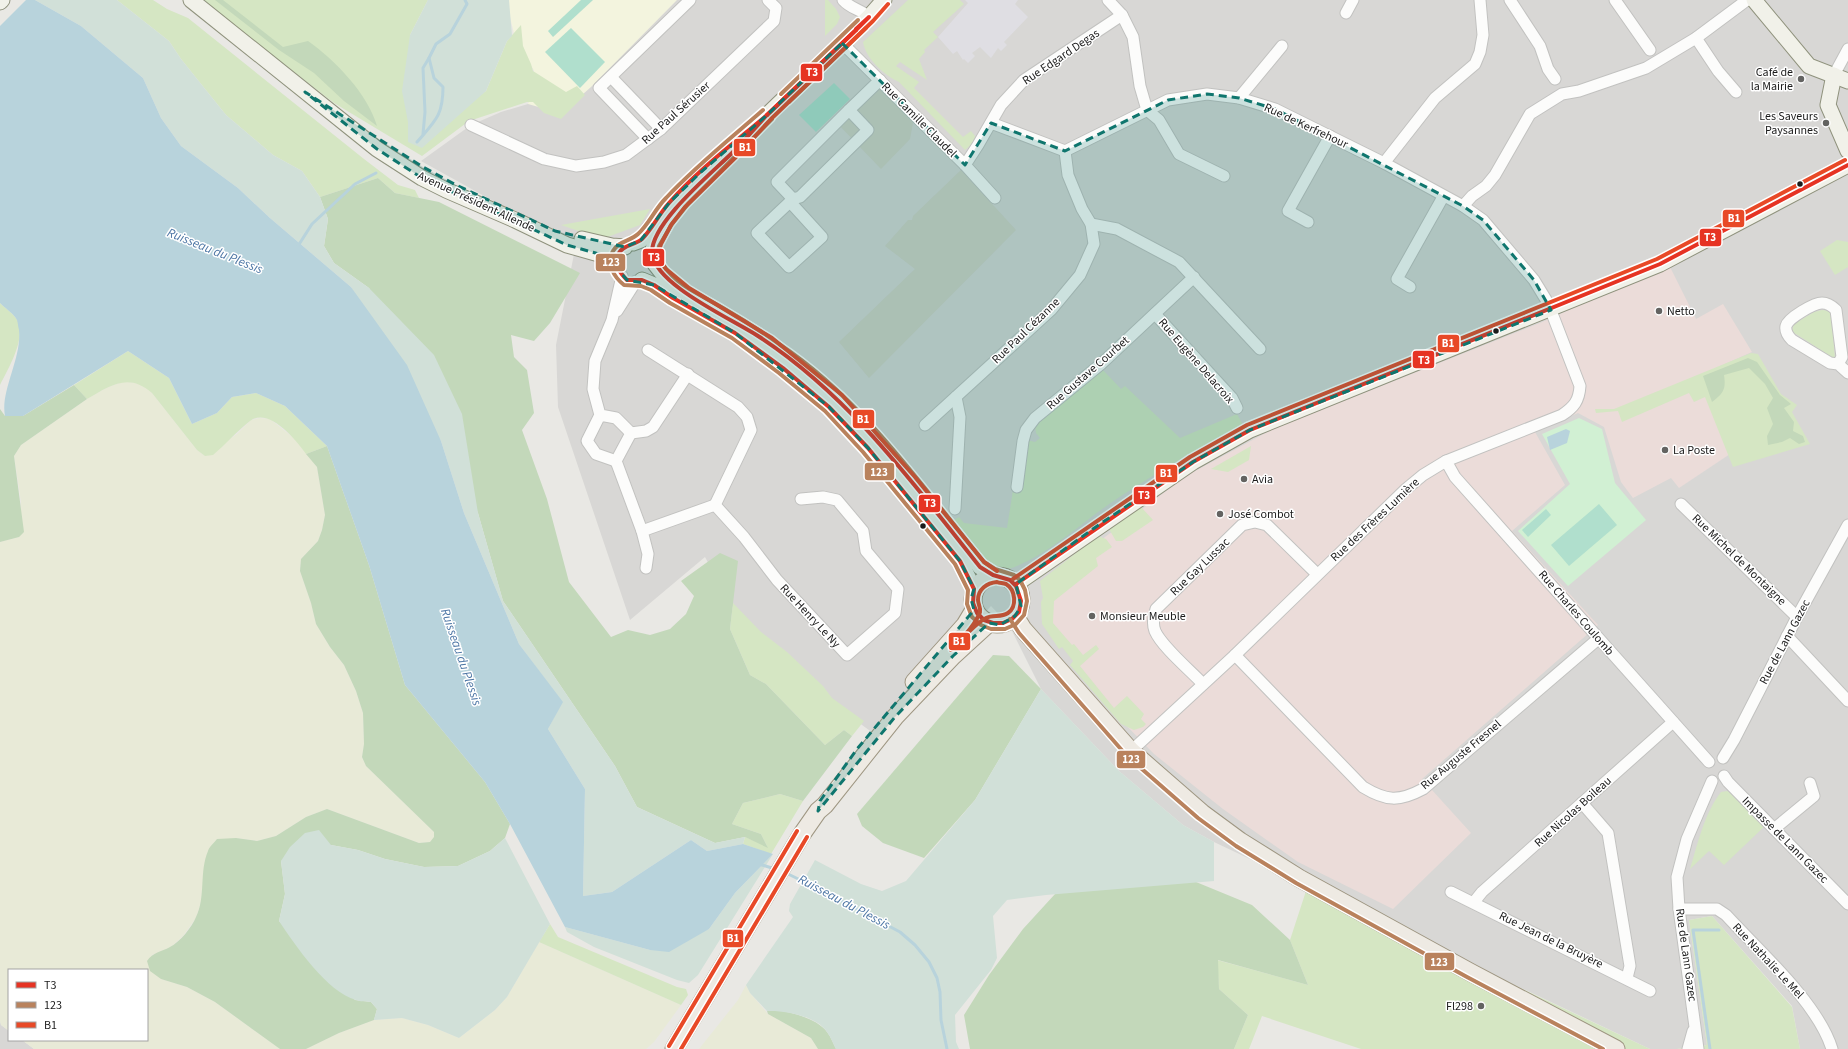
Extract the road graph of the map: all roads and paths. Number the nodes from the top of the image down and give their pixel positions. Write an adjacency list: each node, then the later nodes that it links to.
1 (191, 0): 25 (main road, Avenue Président Allende)
2 (690, 0): 21 (street)
3 (768, 0): 33 (street, Rue Paul Sérusier)
4 (843, 0): 13 (street)
5 (884, 0): 13 (main road)
6 (1108, 0): 15 (street)
7 (1352, 0): 14 (street)
8 (1480, 0): 38 (street)
9 (1510, 0): 23 (street)
10 (1615, 0): 20 (street)
11 (1747, 0): 16 (street)
12 (1754, 0): 22 (main road)
13 (863, 9): 17 (main road)
14 (1346, 13)
15 (1122, 15): 29 (street); 31 (street, Rue Edgard Degas)
16 (1696, 38): 26 (street); 45 (street)
17 (842, 43): 24 (street, Rue Camille Claudel); 30 (main road)
18 (1282, 46): 27 (street)
19 (1848, 49): 22 (street)
20 (1650, 50)
21 (611, 77): 33 (street); 35 (street)
22 (1841, 78): 37 (main road)
23 (1555, 79)
24 (880, 80): 28 (street); 40 (street, Rue Camille Claudel)
25 (305, 92): 48 (main road, Avenue Président Allende); 50 (main road, Avenue Président Allende)
26 (1736, 92)
27 (1239, 98): 29 (street, Rue de Kerfrehour); 34 (street, Rue de Kerfrehour)
28 (849, 110): 44 (street); 44 (street)
29 (1147, 110): 36 (street, Rue de Kerfrehour); 41 (street)
30 (767, 115): 48 (main road); 49 (main road)
31 (991, 122): 36 (street); 40 (street, Rue Edgard Degas)
32 (471, 124): 35 (street, Rue Paul Sérusier)
33 (661, 129): 35 (street, Rue Paul Sérusier)
34 (1330, 136): 38 (street, Rue de Kerfrehour); 46 (street)
35 (648, 139)
36 (1065, 151): 47 (street, Rue Paul Cézanne)
37 (1848, 151)
38 (1384, 163): 42 (street, Rue de Kerfrehour)
39 (1848, 164): 53 (main road)
40 (965, 165): 43 (street, Rue Camille Claudel)
41 (1224, 176)
42 (1443, 197): 45 (street, Rue de Kerfrehour); 52 (street)
43 (995, 198)
44 (792, 201): 44 (street)
45 (1463, 206): 53 (street, Rue de Kerfrehour)
46 (1308, 222)
47 (1091, 224): 51 (street); 60 (street, Rue Paul Cézanne)
48 (629, 245): 49 (main road); 50 (main road)
49 (653, 258): 50 (main road); 76 (main road)
50 (629, 276): 62 (street); 78 (main road, Avenue Président Allende)
51 (1194, 277): 54 (street, Rue Gustave Courbet); 55 (street)
52 (1410, 287)
53 (1551, 310): 66 (street, Rue des Frères Lumière); 77 (main road)
54 (1155, 314): 61 (street, Rue Eugène Delacroix); 67 (street, Rue Gustave Courbet)
55 (1260, 349)
56 (648, 350): 59 (street)
57 (1838, 364): 57 (street); 58 (street)
58 (1848, 373)
59 (688, 374): 64 (street); 70 (street)
60 (956, 397): 63 (street, Rue Paul Cézanne); 71 (street)
61 (1237, 408)
62 (600, 414): 64 (street); 65 (street)
63 (925, 425)
64 (631, 433): 65 (street)
65 (616, 461): 73 (street)
66 (1446, 461): 75 (street, Rue des Frères Lumière); 84 (street, Rue Charles Coulomb)
67 (1017, 487)
68 (801, 499): 70 (street, Rue Henry Le Ny)
69 (1681, 504): 81 (street, Rue Michel de Montaigne)
70 (715, 505): 73 (street)
71 (955, 509)
72 (1847, 528): 81 (street, Rue de Lann Gazec)
73 (642, 531): 74 (street)
74 (646, 568)
75 (1317, 574): 85 (street, Rue des Frères Lumière); 86 (street, Rue Gay Lussac)
76 (994, 576): 77 (main road); 78 (main road)
77 (1016, 584): 80 (main road)
78 (974, 589): 79 (main road)
79 (974, 610): 82 (main road); 96 (main road)
80 (1016, 616): 82 (main road); 89 (main road)
81 (1797, 617): 83 (street, Rue de Lann Gazec)
82 (989, 623): 96 (main road)
83 (1787, 636): 87 (street); 90 (street, Rue de Lann Gazec)
84 (1598, 639): 85 (street, Rue Auguste Fresnel); 88 (street, Rue Charles Coulomb)
85 (1235, 655): 86 (street, Rue des Frères Lumière)
86 (1203, 684): 89 (street, Rue des Frères Lumière)
87 (1848, 701)
88 (1673, 722): 91 (street, Rue Charles Coulomb); 95 (street, Rue Nicolas Boileau)
89 (1131, 751): 106 (main road)
90 (1723, 758): 91 (street); 92 (street)
91 (1709, 762): 93 (street)
92 (1724, 776): 93 (street); 97 (street, Impasse de Lann Gazec)
93 (1712, 781): 101 (street, Rue de Lann Gazec)
94 (1810, 783): 97 (street)
95 (1582, 804): 99 (street, Rue Nicolas Boileau); 102 (street)
96 (818, 811): 105 (main road)
97 (1774, 829): 100 (street, Impasse de Lann Gazec)
98 (1451, 892): 99 (street, Rue Jean de la Bruyère)
99 (1474, 902): 102 (street, Rue Jean de la Bruyère)
100 (1848, 904)
101 (1679, 909): 104 (street, Rue de Lann Gazec); 109 (street, Rue Nathalie Le Mel)
102 (1626, 978): 103 (street, Rue Jean de la Bruyère)
103 (1650, 991)
104 (1694, 1016): 107 (street); 108 (street)
105 (673, 1047)
106 (1616, 1049)
107 (1688, 1049)
108 (1698, 1049)
109 (1832, 1049)

